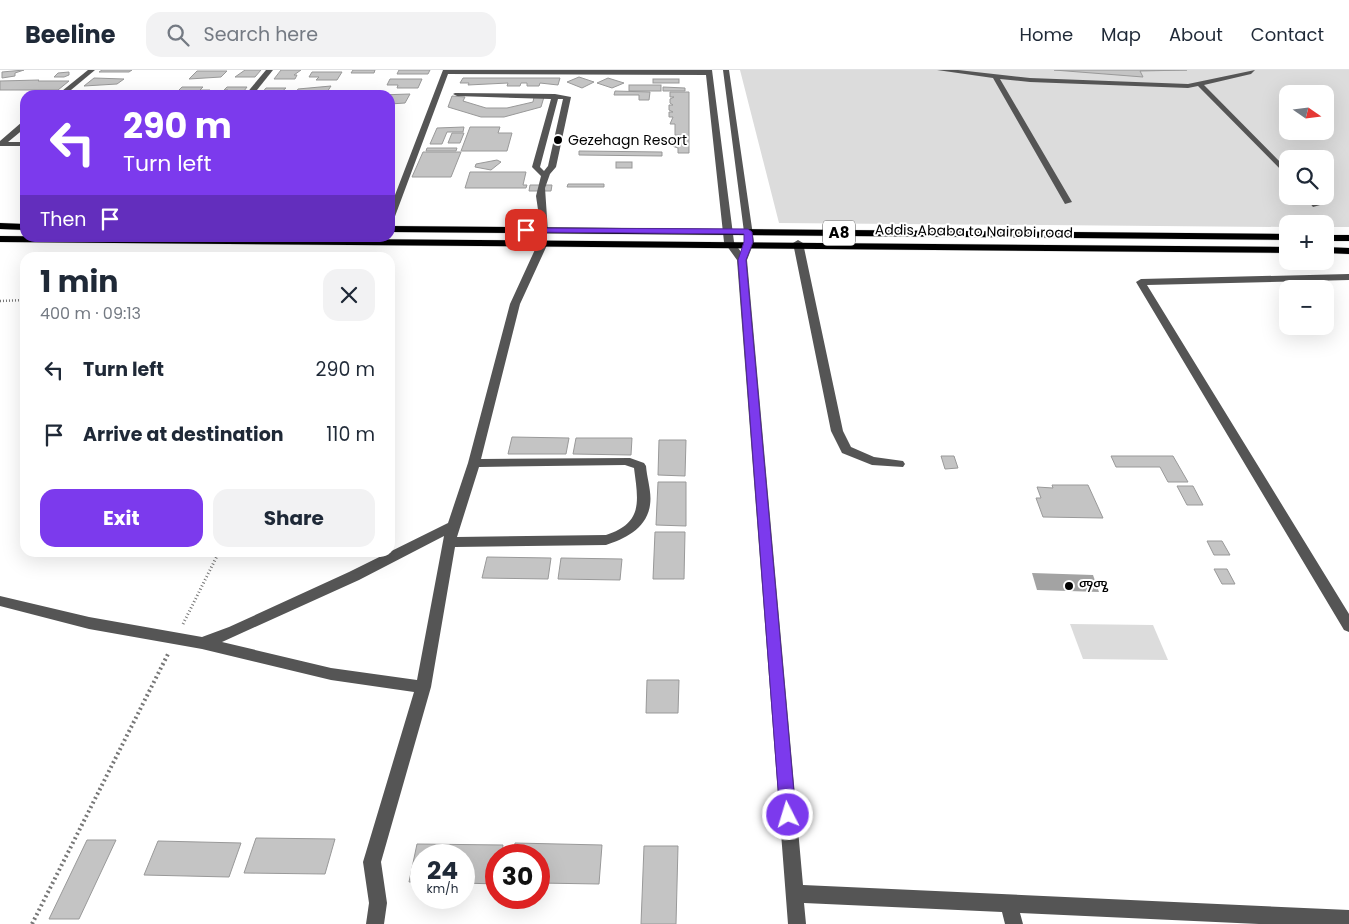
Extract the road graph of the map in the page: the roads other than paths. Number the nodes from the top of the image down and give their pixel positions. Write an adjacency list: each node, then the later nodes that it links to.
1 (92, 70): 10 (street)
2 (270, 70): 11 (street)
3 (726, 70): 26 (street)
4 (940, 70): 8 (street)
5 (1252, 70): 9 (street)
6 (445, 71): 7 (street); 20 (street)
7 (709, 72): 25 (street)
8 (996, 77): 9 (street); 19 (street)
9 (1200, 84): 17 (street)
10 (67, 90)
11 (253, 90)
12 (457, 94): 13 (street)
13 (554, 96): 18 (street); 18 (street)
14 (20, 128): 15 (street)
15 (0, 144): 16 (street)
16 (20, 144)
17 (1279, 166)
18 (543, 174): 24 (street)
19 (1068, 202)
20 (395, 206)
21 (0, 226): 22 (highway)
22 (20, 226)
23 (395, 229): 24 (highway, Addis Ababa to Nairobi road / A8)
24 (545, 230): 25 (highway, Addis Ababa to Nairobi road / A8)
25 (728, 237): 26 (highway, Addis Ababa to Nairobi road / A8); 33 (highway, Addis Ababa to Nairobi road / A8); 38 (street)
26 (748, 237): 27 (highway, Addis Ababa to Nairobi road / A8); 34 (highway, Addis Ababa to Nairobi road / A8); 38 (street)
27 (1279, 237)
28 (1334, 238): 29 (highway)
29 (1349, 238)
30 (0, 239): 31 (highway, Addis Ababa to Nairobi road / A8)
31 (20, 239)
32 (395, 240): 33 (highway, Addis Ababa to Nairobi road / A8)
33 (543, 243): 40 (street)
34 (798, 243): 35 (highway, Addis Ababa to Nairobi road / A8); 41 (street)
35 (1279, 250)
36 (1334, 250): 37 (highway)
37 (1349, 250)
38 (742, 260): 50 (street)
39 (1349, 277): 47 (street)
40 (474, 463): 42 (street); 43 (street)
41 (899, 464)
42 (453, 526): 43 (street); 44 (street)
43 (449, 542): 49 (street)
44 (395, 555)
45 (391, 557): 48 (street)
46 (0, 601): 48 (street)
47 (1349, 626)
48 (202, 643): 49 (street)
49 (423, 687): 53 (street)
50 (795, 894): 51 (street); 54 (street)
51 (1009, 905): 52 (street); 55 (street)
52 (1349, 919)
53 (375, 924)
54 (797, 924)
55 (1014, 924)

